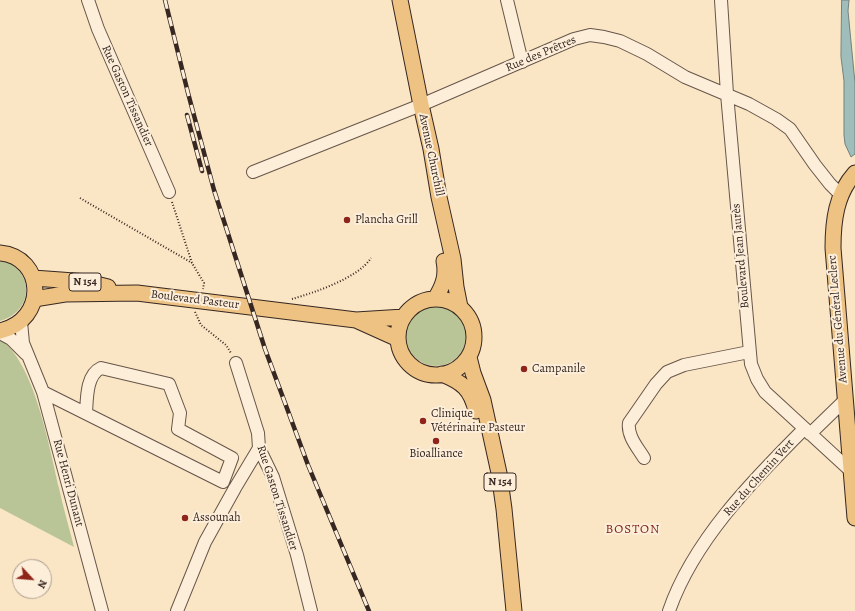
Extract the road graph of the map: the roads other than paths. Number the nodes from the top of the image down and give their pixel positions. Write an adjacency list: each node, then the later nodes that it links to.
1 (88, 0): 10 (street, Rue Gaston Tissandier)
2 (400, 0): 7 (main road)
3 (507, 0): 5 (street)
4 (721, 0): 6 (street, Boulevard Jean Jaurès)
5 (522, 62): 6 (street, Rue des Prêtres); 7 (street, Rue des Prêtres)
6 (727, 94): 11 (street, Rue des Prêtres); 23 (street, Boulevard Jean Jaurès)
7 (420, 104): 8 (street, Rue des Prêtres); 15 (main road, Avenue Churchill); 17 (main road, Avenue Churchill)
8 (253, 172)
9 (855, 173): 11 (main road, Avenue du Général Leclerc)
10 (168, 192)
11 (841, 195): 29 (main road, Avenue du Général Leclerc)
12 (0, 253): 13 (main road)
13 (33, 278): 14 (main road, N 154); 16 (main road)
14 (137, 293): 16 (main road, Boulevard Pasteur / N 154); 19 (main road, Boulevard Pasteur / N 154)
15 (435, 298): 17 (main road); 18 (main road)
16 (34, 299): 20 (main road)
17 (460, 307): 25 (main road)
18 (404, 317): 19 (main road, N 154); 22 (main road)
19 (356, 320): 22 (main road, N 154)
20 (21, 322): 21 (main road); 24 (street, Rue Henri Dunant)
21 (0, 332): 24 (street)
22 (398, 340): 27 (main road)
23 (749, 352): 31 (street, Boulevard Jean Jaurès); 33 (street)
24 (28, 356): 28 (street, Rue Henri Dunant)
25 (468, 357): 27 (main road); 40 (main road, N 154)
26 (236, 363): 32 (street, Rue Gaston Tissandier)
27 (442, 374): 39 (main road, N 154)
28 (43, 392): 30 (street); 36 (street, Rue Henri Dunant)
29 (845, 400): 31 (street, Rue du Chemin Vert); 34 (main road, Avenue du Général Leclerc)
30 (86, 413): 30 (street)
31 (807, 431): 34 (street, Boulevard Jean Jaurès); 41 (street, Rue du Chemin Vert)
32 (259, 448): 37 (street); 38 (street, Rue Gaston Tissandier)
33 (644, 458)
34 (851, 471): 35 (main road, Avenue du Général Leclerc)
35 (855, 518)
36 (102, 611)
37 (177, 611)
38 (311, 611)
39 (506, 611)
40 (514, 611)
41 (669, 611)

